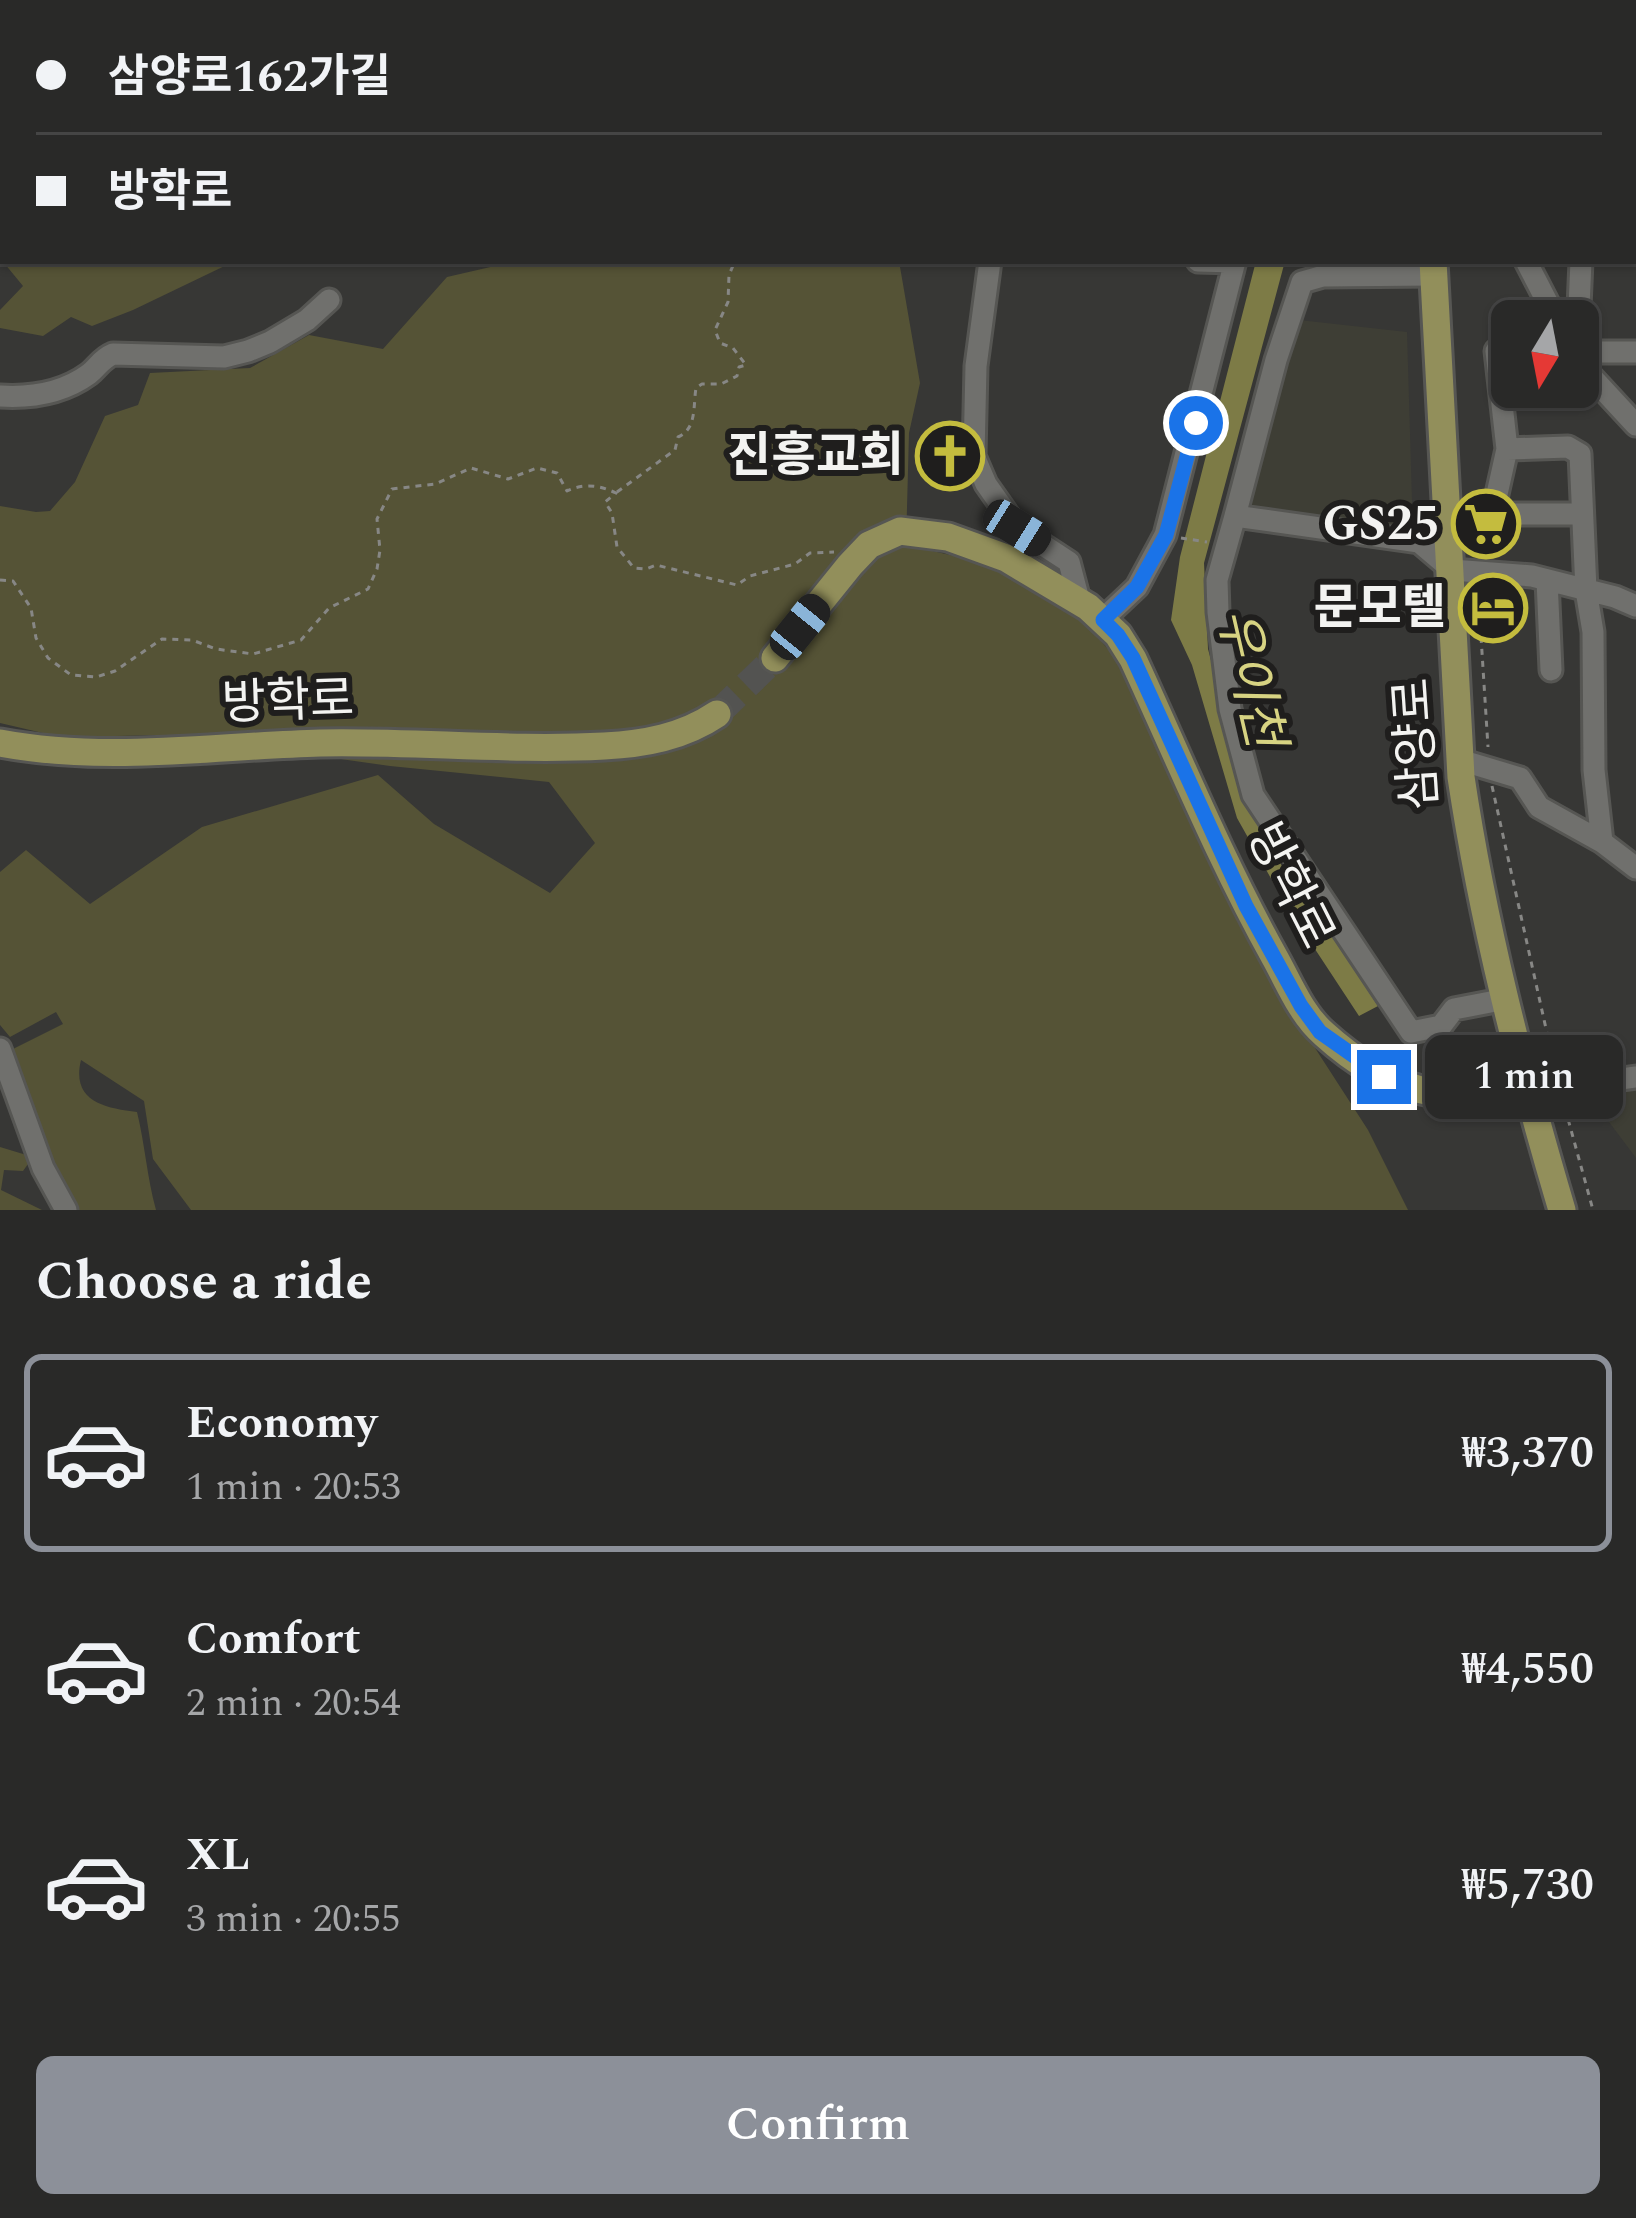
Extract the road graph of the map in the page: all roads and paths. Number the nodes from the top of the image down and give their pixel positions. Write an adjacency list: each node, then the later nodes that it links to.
1 (734, 264): 18 (path)
2 (990, 264): 30 (street)
3 (1234, 264): 23 (street)
4 (1528, 264): 9 (street)
5 (1581, 264): 10 (street)
6 (1433, 268): 7 (street); 20 (main road, 삼양로)
7 (1305, 272): 22 (street)
8 (329, 300): 14 (street)
9 (1546, 300)
10 (1579, 300)
11 (1636, 352): 12 (street)
12 (1599, 353)
13 (1599, 385): 16 (street)
14 (0, 395)
15 (1502, 408): 17 (street)
16 (1636, 425)
17 (1507, 449): 19 (street); 21 (street)
18 (616, 493): 25 (path); 27 (path)
19 (1493, 512): 20 (street); 21 (street)
20 (1449, 514): 26 (main road, 삼양로)
21 (1581, 514): 29 (street)
22 (1235, 516): 24 (street); 26 (street)
23 (1166, 535): 24 (path); 32 (street)
24 (1227, 545): 41 (street)
25 (842, 551)
26 (1464, 571): 28 (street); 37 (main road, 삼양로); 38 (path)
27 (0, 580)
28 (1547, 580): 29 (street); 34 (street)
29 (1586, 590): 31 (street); 39 (street)
30 (1079, 600): 32 (main road, 방학로); 33 (main road, 방학로)
31 (1636, 606)
32 (1103, 620): 45 (main road, 방학로)
33 (775, 658)
34 (1551, 670)
35 (717, 714): 36 (main road, 방학로)
36 (0, 743)
37 (1460, 760): 38 (street); 41 (main road, 삼양로)
38 (1490, 769): 39 (street); 44 (path)
39 (1602, 842): 40 (street)
40 (1636, 868)
41 (1506, 999): 45 (main road, 삼양로)
42 (0, 1048): 47 (street)
43 (1636, 1077): 44 (street)
44 (1561, 1087): 45 (street)
45 (1527, 1092): 48 (main road, 삼양로)
46 (1568, 1120): 49 (path)
47 (66, 1210)
48 (1562, 1210)
49 (1593, 1210)

